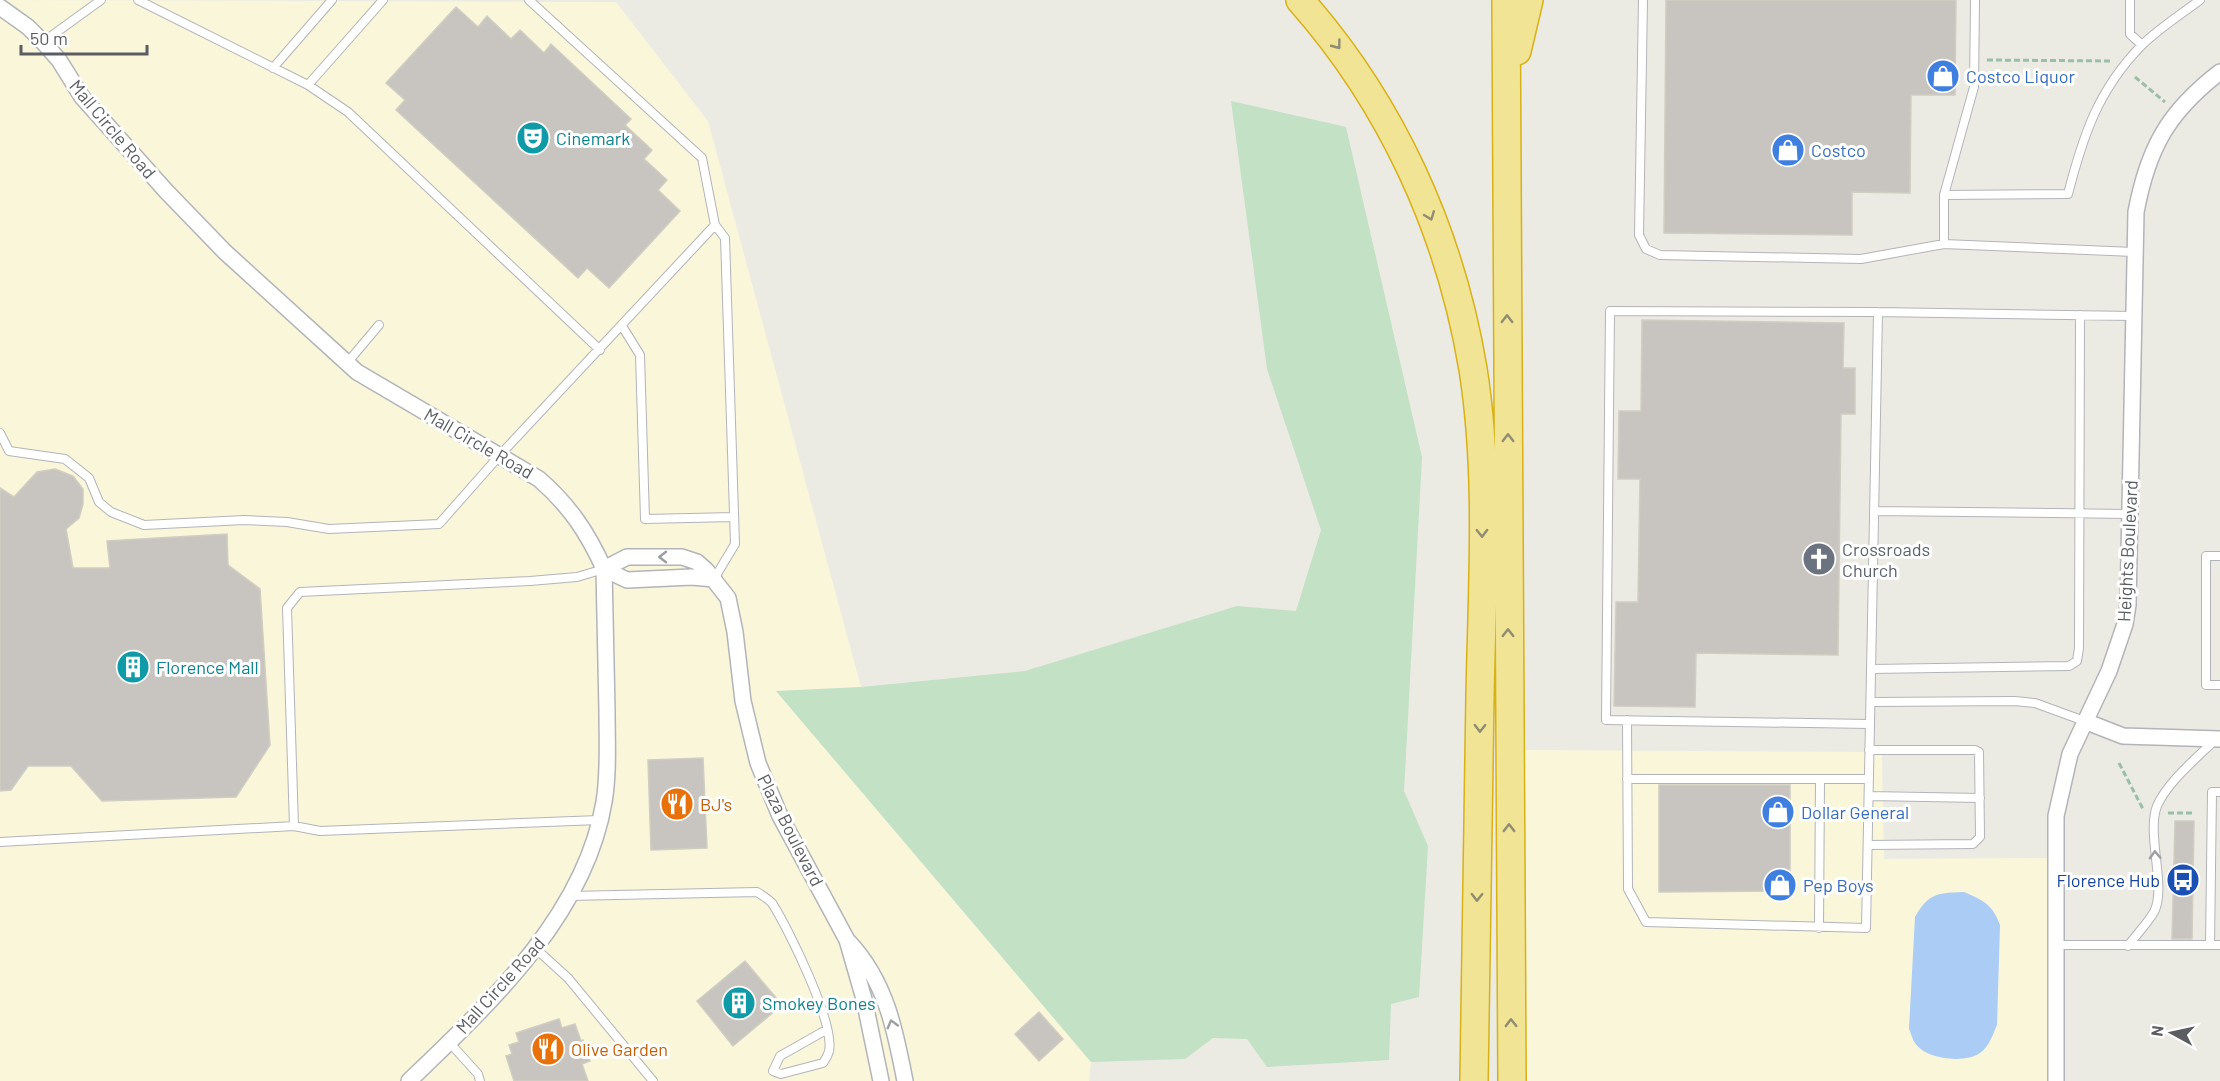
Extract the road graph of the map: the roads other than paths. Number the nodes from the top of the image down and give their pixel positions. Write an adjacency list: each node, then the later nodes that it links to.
1 (101, 0): 14 (lane)
2 (138, 0): 16 (lane)
3 (332, 0): 16 (lane)
4 (383, 0): 18 (lane)
5 (529, 0): 21 (lane)
6 (1300, 0): 73 (highway, one-way to 73)
7 (1506, 0): 19 (highway)
8 (1529, 0): 19 (highway)
9 (1643, 0): 22 (lane)
10 (1975, 0): 20 (lane)
11 (2130, 0): 15 (lane)
12 (2199, 0): 15 (lane)
13 (0, 7): 14 (street, Mall Circle Road)
14 (43, 42): 30 (street, Mall Circle Road)
15 (2142, 45): 20 (lane)
16 (273, 68): 18 (lane)
17 (2220, 72): 23 (street, Heights Boulevard)
18 (308, 85): 29 (lane)
19 (1506, 99): 74 (highway, one-way to 19)
20 (1944, 195): 22 (lane)
21 (715, 225): 28 (lane); 36 (lane)
22 (1944, 244): 23 (lane)
23 (2134, 252): 26 (street, Heights Boulevard)
24 (1878, 312): 25 (lane); 33 (lane); 43 (lane)
25 (2080, 315): 26 (lane); 34 (lane)
26 (2134, 316): 35 (street, Heights Boulevard)
27 (379, 325): 30 (lane)
28 (622, 326): 29 (lane); 36 (lane)
29 (600, 350): 32 (lane)
30 (347, 363): 32 (street, Mall Circle Road)
31 (0, 433): 32 (lane)
32 (500, 455): 38 (street, Mall Circle Road)
33 (1875, 511): 34 (lane); 40 (lane)
34 (2078, 514): 35 (lane); 40 (lane)
35 (2130, 514): 44 (street, Heights Boulevard)
36 (734, 517): 39 (lane)
37 (2220, 556): 41 (lane)
38 (604, 569): 39 (street); 39 (street, Plaza Boulevard, one-way to 38); 54 (street, Mall Circle Road); 55 (lane)
39 (714, 579): 60 (street, Plaza Boulevard)
40 (1872, 669): 42 (lane)
41 (2220, 685)
42 (1872, 702): 44 (lane); 45 (lane)
43 (1627, 720): 45 (lane); 48 (lane)
44 (2086, 722): 46 (street); 61 (street, Heights Boulevard)
45 (1870, 724): 47 (lane)
46 (2218, 739): 64 (lane, one-way to 46)
47 (1869, 750): 50 (lane); 53 (lane)
48 (1627, 778): 49 (lane); 59 (lane)
49 (1820, 778): 50 (lane); 59 (lane)
50 (1869, 779): 52 (lane)
51 (2220, 792): 62 (lane)
52 (1869, 796): 53 (lane); 57 (lane)
53 (1980, 798): 57 (lane)
54 (598, 820): 55 (lane); 58 (street, Mall Circle Road)
55 (294, 826): 56 (lane)
56 (0, 842)
57 (1868, 845): 59 (lane)
58 (569, 896): 65 (street, Mall Circle Road); 66 (lane)
59 (1819, 928)
60 (847, 940): 71 (street, Plaza Boulevard); 72 (street, Plaza Boulevard, one-way to 60)
61 (2056, 945): 64 (lane); 75 (street, Heights Boulevard)
62 (2210, 945): 63 (lane); 64 (lane)
63 (2220, 945)
64 (2128, 946)
65 (535, 948): 67 (street, Mall Circle Road); 70 (lane)
66 (826, 1030): 66 (lane)
67 (449, 1042): 68 (street, Mall Circle Road); 69 (lane)
68 (410, 1081)
69 (480, 1081)
70 (652, 1081)
71 (881, 1081)
72 (905, 1081)
73 (1474, 1081)
74 (1512, 1081)
75 (2056, 1081)

